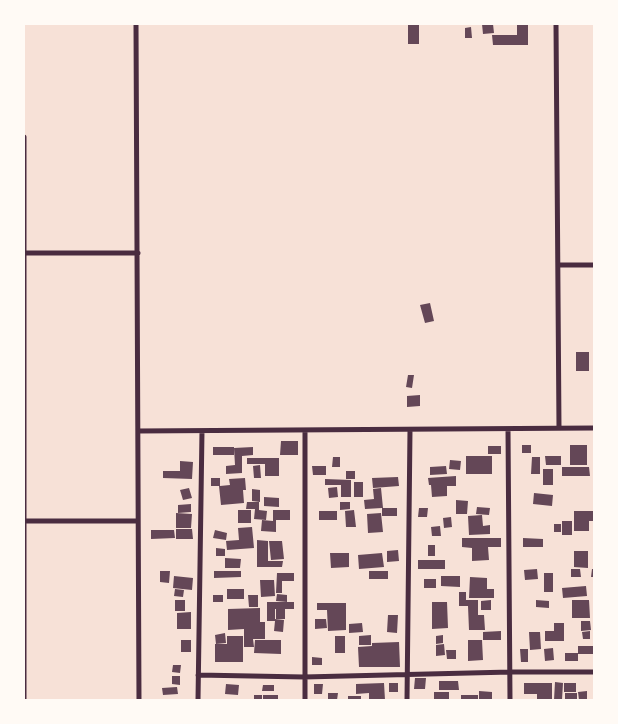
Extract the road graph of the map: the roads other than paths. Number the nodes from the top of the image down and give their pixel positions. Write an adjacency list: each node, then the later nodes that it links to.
1 (136, 24): 5 (street)
2 (556, 24): 6 (street)
3 (24, 137): 4 (street)
4 (24, 252): 5 (street); 15 (street)
5 (138, 253): 13 (street)
6 (558, 265): 7 (street); 8 (street)
7 (594, 265)
8 (559, 428): 9 (street); 10 (street)
9 (594, 428)
10 (508, 429): 12 (street); 17 (street)
11 (305, 430): 12 (street); 14 (street); 21 (street)
12 (410, 430): 20 (street)
13 (138, 431): 14 (street); 16 (street)
14 (202, 431): 19 (street)
15 (24, 521): 16 (street); 22 (street)
16 (138, 522): 23 (street)
17 (511, 672): 18 (street); 20 (street); 27 (street)
18 (594, 672)
19 (198, 675): 21 (street); 24 (street)
20 (407, 675): 21 (street); 26 (street)
21 (304, 677): 25 (street)
22 (24, 700)
23 (139, 700)
24 (198, 700)
25 (304, 700)
26 (407, 700)
27 (510, 700)

